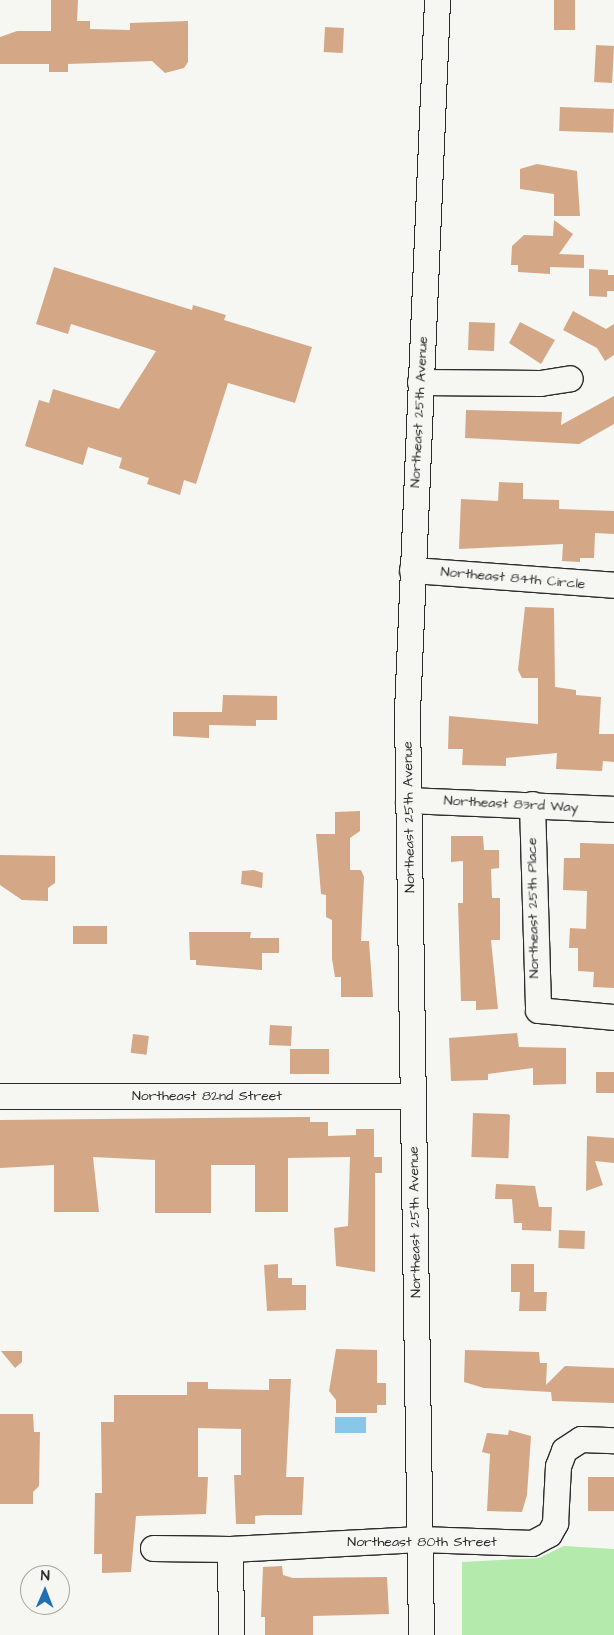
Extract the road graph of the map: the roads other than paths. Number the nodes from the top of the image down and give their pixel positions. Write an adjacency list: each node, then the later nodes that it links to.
1 (437, 0): 3 (street, Northeast 25th Avenue)
2 (570, 378): 3 (street)
3 (420, 382): 4 (street, Northeast 25th Avenue)
4 (412, 570): 5 (street, Northeast 84th Circle); 6 (street, Northeast 25th Avenue)
5 (614, 585)
6 (408, 800): 7 (street, Northeast 83rd Way); 11 (street, Northeast 25th Avenue)
7 (532, 804): 8 (street, Northeast 83rd Way); 9 (street, Northeast 25th Place)
8 (614, 809)
9 (614, 1017)
10 (0, 1096): 11 (street, Northeast 82nd Street)
11 (413, 1096): 13 (street, Northeast 25th Avenue)
12 (614, 1440): 13 (street, Northeast 80th Street)
13 (420, 1540): 15 (street, Northeast 80th Street); 17 (street, Northeast 25th Avenue)
14 (153, 1548): 15 (street, Northeast 80th Street)
15 (230, 1549): 16 (street)
16 (231, 1635)
17 (421, 1635)

